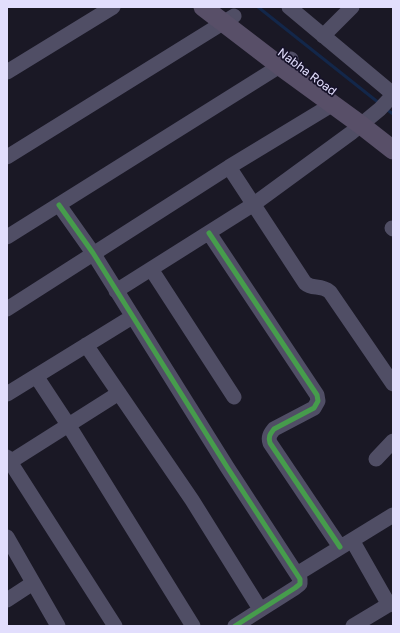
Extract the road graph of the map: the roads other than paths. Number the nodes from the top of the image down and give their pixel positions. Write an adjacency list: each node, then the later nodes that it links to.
1 (112, 7): 5 (street)
2 (203, 7): 6 (main road, Nabha Road)
3 (289, 7): 7 (street)
4 (352, 7): 7 (street)
5 (92, 12): 9 (street)
6 (226, 15): 8 (main road, Nabha Road); 13 (street)
7 (323, 36): 11 (street)
8 (285, 63): 10 (main road, Nabha Road); 16 (street)
9 (7, 72)
10 (339, 102): 11 (main road, Nabha Road); 14 (street)
11 (381, 115): 12 (main road, Nabha Road); 15 (street)
12 (393, 150)
13 (7, 157)
14 (229, 167): 15 (street); 19 (street)
15 (254, 204): 17 (street); 26 (street)
16 (59, 205): 18 (street); 19 (street)
17 (209, 233): 20 (street); 36 (street)
18 (7, 237)
19 (93, 253): 21 (street); 22 (street)
20 (151, 269): 21 (street); 29 (street)
21 (116, 292): 23 (street)
22 (7, 309)
23 (132, 317): 24 (street); 37 (street)
24 (86, 345): 25 (street); 28 (street)
25 (36, 376): 27 (street); 30 (street)
26 (393, 384)
27 (7, 394)
28 (119, 394): 30 (street); 41 (street)
29 (234, 397)
30 (69, 426): 32 (street); 44 (street)
31 (393, 441): 33 (street)
32 (9, 459): 43 (street)
33 (376, 459)
34 (393, 515): 36 (street)
35 (8, 543): 38 (street)
36 (346, 544): 37 (street); 40 (street)
37 (297, 574): 41 (street)
38 (33, 583): 39 (street); 42 (street)
39 (7, 600)
40 (391, 604): 46 (street)
41 (260, 609): 45 (street)
42 (58, 626)
43 (115, 626)
44 (193, 626)
45 (235, 626)
46 (353, 626)

